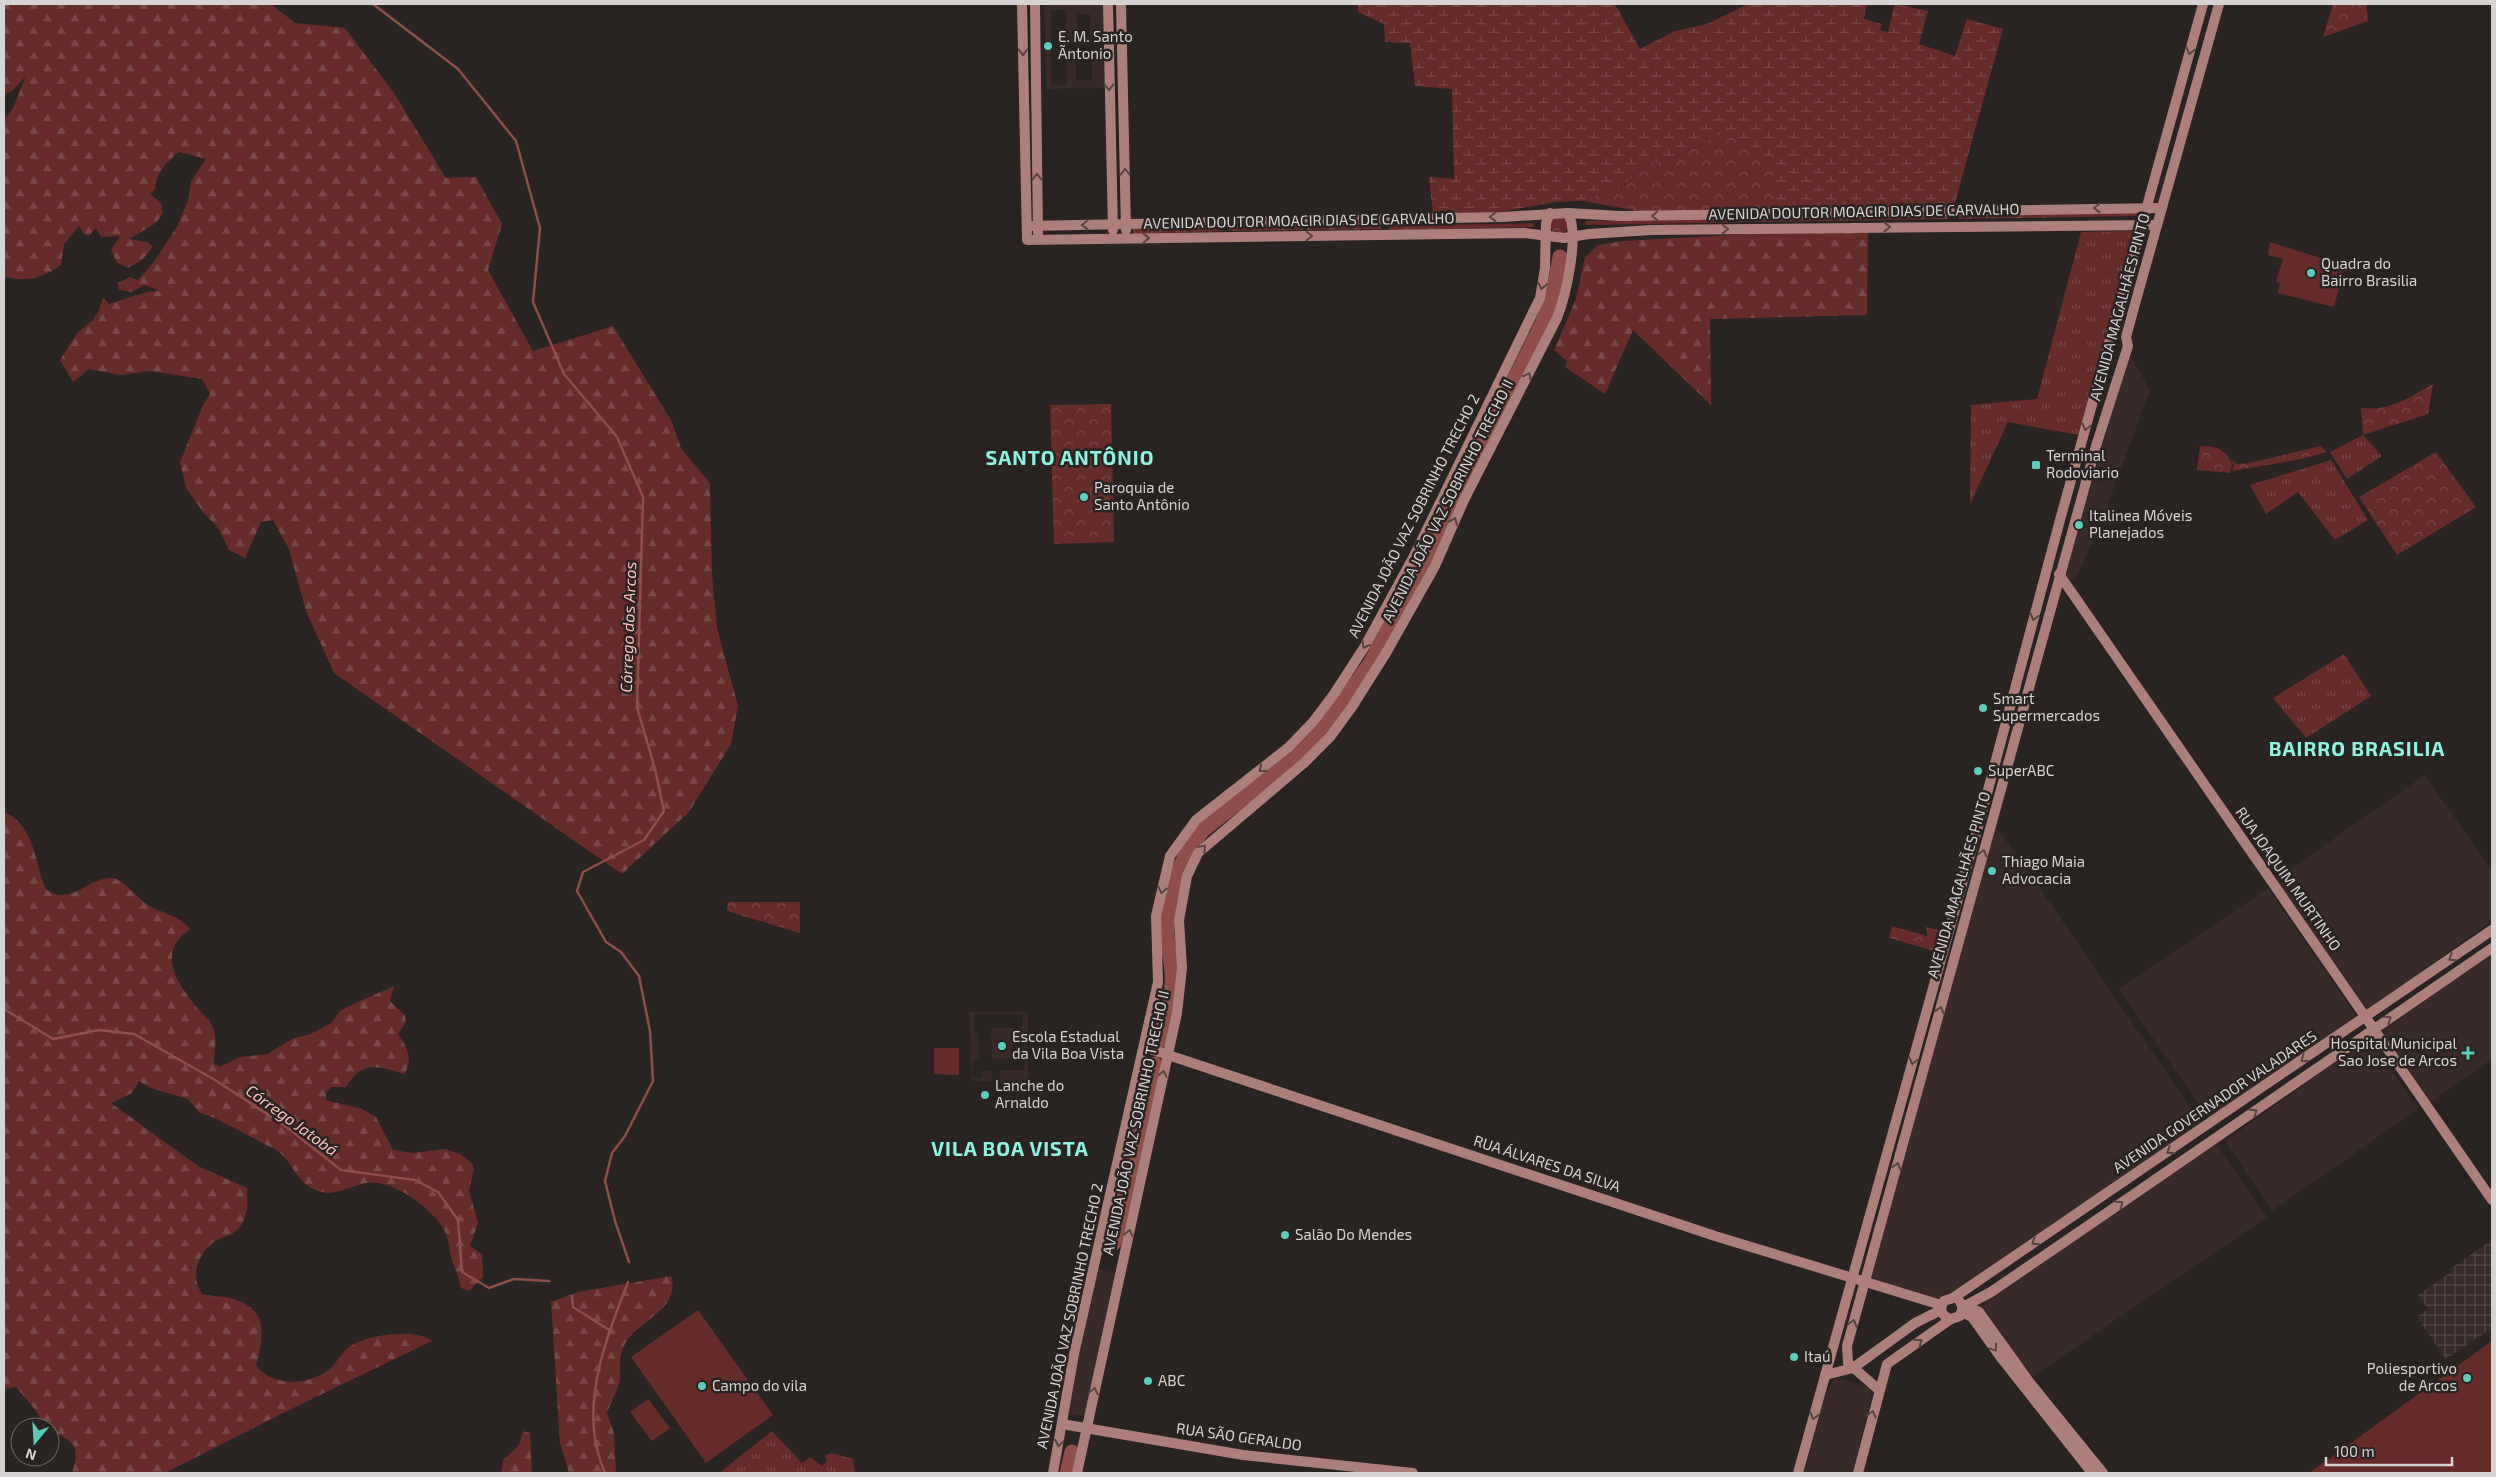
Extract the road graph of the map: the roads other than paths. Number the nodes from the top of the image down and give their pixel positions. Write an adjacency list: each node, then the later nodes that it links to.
1 (1022, 4): 18 (street, one-way to 18)
2 (1035, 4): 19 (street, one-way to 2)
3 (1108, 4): 15 (street, one-way to 15)
4 (1121, 4): 16 (street, one-way to 4)
5 (2203, 4): 7 (street, AVENIDA MAGALHÃES PINTO, one-way to 7)
6 (2219, 4): 8 (street, AVENIDA MAGALHÃES PINTO)
7 (2168, 128): 8 (street); 9 (street, AVENIDA MAGALHÃES PINTO)
8 (2183, 133): 10 (street, AVENIDA MAGALHÃES PINTO)
9 (2146, 208): 10 (street, AVENIDA DOUTOR MOACIR DIAS DE CARVALHO); 13 (street, AVENIDA DOUTOR MOACIR DIAS DE CARVALHO, one-way to 13); 14 (street, AVENIDA MAGALHÃES PINTO)
10 (2162, 208): 17 (street, AVENIDA MAGALHÃES PINTO)
11 (1550, 213): 12 (street, AVENIDA DOUTOR MOACIR DIAS DE CARVALHO); 16 (street, AVENIDA DOUTOR MOACIR DIAS DE CARVALHO, one-way to 16); 21 (street, AVENIDA JOÃO VAZ SOBRINHO TRECHO 2)
12 (1568, 213): 13 (street, AVENIDA DOUTOR MOACIR DIAS DE CARVALHO, one-way to 12); 22 (street)
13 (1688, 215): 20 (street)
14 (2142, 223): 17 (street, AVENIDA DOUTOR MOACIR DIAS DE CARVALHO); 20 (street, AVENIDA DOUTOR MOACIR DIAS DE CARVALHO, one-way to 14); 26 (street, AVENIDA MAGALHÃES PINTO, one-way to 26)
15 (1113, 224): 16 (street, AVENIDA DOUTOR MOACIR DIAS DE CARVALHO); 19 (street, AVENIDA DOUTOR MOACIR DIAS DE CARVALHO, one-way to 19); 23 (street)
16 (1126, 224): 24 (street)
17 (2157, 225): 27 (street, AVENIDA MAGALHÃES PINTO)
18 (1027, 226): 19 (street, AVENIDA DOUTOR MOACIR DIAS DE CARVALHO); 25 (street, AVENIDA DOUTOR MOACIR DIAS DE CARVALHO)
19 (1038, 226): 25 (street)
20 (1689, 230): 22 (street, AVENIDA DOUTOR MOACIR DIAS DE CARVALHO)
21 (1547, 237): 22 (street, AVENIDA DOUTOR MOACIR DIAS DE CARVALHO); 24 (street, AVENIDA DOUTOR MOACIR DIAS DE CARVALHO, one-way to 21); 34 (street, AVENIDA JOÃO VAZ SOBRINHO TRECHO 2, one-way to 34)
22 (1571, 237): 35 (street, AVENIDA JOÃO VAZ SOBRINHO TRECHO II, one-way to 22)
23 (1113, 238): 24 (street, AVENIDA DOUTOR MOACIR DIAS DE CARVALHO); 25 (street, AVENIDA DOUTOR MOACIR DIAS DE CARVALHO)
24 (1126, 238)
25 (1038, 240)
26 (2049, 561): 27 (street, RUA JOAQUIM MURTINHO); 28 (street, AVENIDA MAGALHÃES PINTO)
27 (2061, 576): 29 (street, AVENIDA MAGALHÃES PINTO); 32 (street, RUA JOAQUIM MURTINHO)
28 (2043, 584): 29 (street); 36 (street, AVENIDA MAGALHÃES PINTO, one-way to 36)
29 (2057, 589): 37 (street, AVENIDA MAGALHÃES PINTO, one-way to 29)
30 (2492, 930): 32 (street, AVENIDA GOVERNADOR VALADARES, one-way to 32)
31 (2492, 948): 33 (street, AVENIDA GOVERNADOR VALADARES, one-way to 31)
32 (2365, 1017): 33 (street, RUA JOAQUIM MURTINHO); 39 (street, AVENIDA GOVERNADOR VALADARES, one-way to 39)
33 (2374, 1030): 38 (street, RUA JOAQUIM MURTINHO); 40 (street, AVENIDA GOVERNADOR VALADARES, one-way to 33)
34 (1146, 1048): 35 (street, RUA ÁLVARES DA SILVA); 50 (street, AVENIDA JOÃO VAZ SOBRINHO TRECHO 2)
35 (1166, 1053): 41 (street, RUA ÁLVARES DA SILVA); 51 (street, AVENIDA JOÃO VAZ SOBRINHO TRECHO II, one-way to 35)
36 (1895, 1124): 37 (street); 41 (street, AVENIDA MAGALHÃES PINTO)
37 (1908, 1127): 42 (street, AVENIDA MAGALHÃES PINTO, one-way to 37)
38 (2492, 1200)
39 (2086, 1209): 40 (street); 43 (street, AVENIDA GOVERNADOR VALADARES, one-way to 43)
40 (2095, 1222): 45 (street, AVENIDA GOVERNADOR VALADARES)
41 (1852, 1278): 42 (street, RUA ÁLVARES DA SILVA); 48 (street, AVENIDA MAGALHÃES PINTO)
42 (1864, 1282): 44 (street, RUA ÁLVARES DA SILVA); 47 (street, AVENIDA MAGALHÃES PINTO, one-way to 42)
43 (1953, 1298): 44 (street); 45 (street)
44 (1941, 1307): 46 (street); 47 (street)
45 (1962, 1309): 46 (street); 57 (street, one-way to 57); 58 (street)
46 (1951, 1319): 49 (street, one-way to 46)
47 (1853, 1368): 48 (street); 49 (street)
48 (1826, 1372): 55 (street, AVENIDA MAGALHÃES PINTO, one-way to 55)
49 (1878, 1389): 56 (street, one-way to 49)
50 (1062, 1424): 51 (street, RUA SÃO GERALDO); 52 (street, AVENIDA JOÃO VAZ SOBRINHO TRECHO 2, one-way to 52)
51 (1086, 1428): 53 (street, AVENIDA JOÃO VAZ SOBRINHO TRECHO II); 54 (street, RUA SÃO GERALDO)
52 (1053, 1473)
53 (1077, 1473)
54 (1413, 1473)
55 (1798, 1473)
56 (1858, 1473)
57 (2092, 1473)
58 (2102, 1473)

